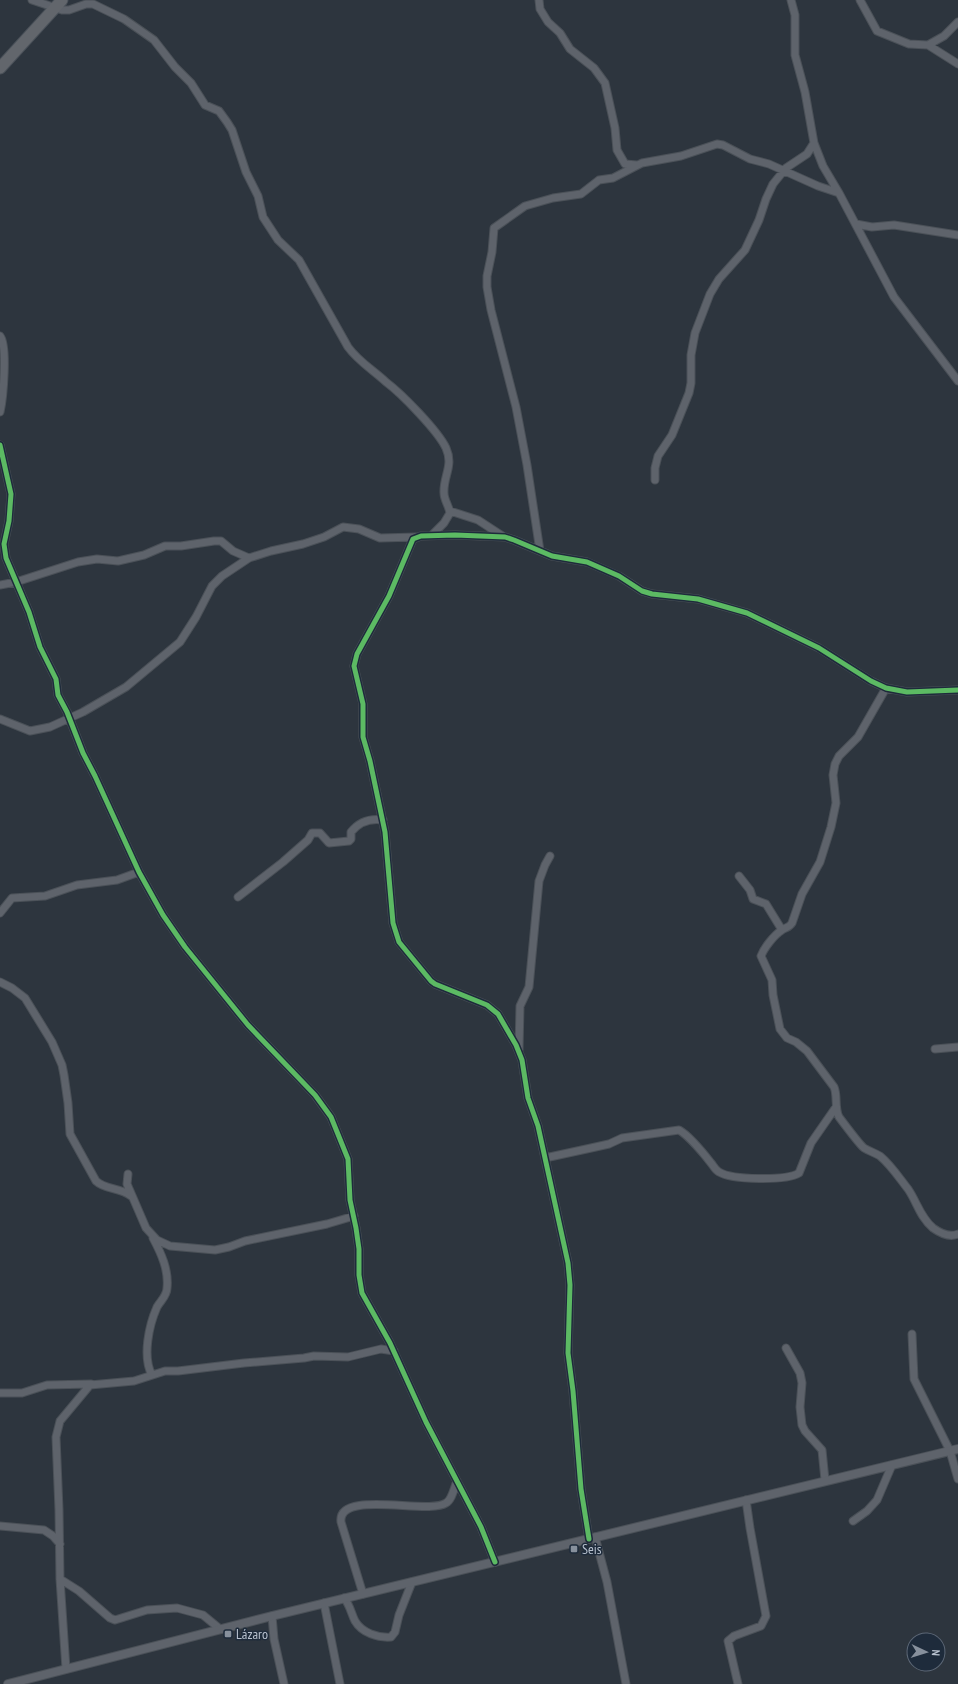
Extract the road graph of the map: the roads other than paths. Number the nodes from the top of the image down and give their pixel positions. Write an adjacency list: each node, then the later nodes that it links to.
1 (32, 0): 5 (street)
2 (539, 0): 11 (street)
3 (791, 0): 10 (street)
4 (860, 0): 7 (street)
5 (59, 4): 9 (highway); 21 (street)
6 (958, 22): 7 (street)
7 (928, 45): 8 (street)
8 (958, 64)
9 (0, 68)
10 (814, 143): 12 (street); 13 (street)
11 (637, 166): 12 (street); 25 (street)
12 (784, 170): 13 (street); 20 (street)
13 (839, 193): 14 (street)
14 (856, 224): 15 (street); 17 (street)
15 (958, 235)
16 (0, 336): 18 (street)
17 (958, 381)
18 (0, 412)
19 (0, 445): 27 (street)
20 (655, 480)
21 (450, 512): 22 (street); 24 (street)
22 (432, 535): 23 (street); 24 (street)
23 (416, 537): 26 (street); 33 (street)
24 (505, 537): 25 (street)
25 (540, 551): 29 (street)
26 (249, 558): 27 (street); 31 (street)
27 (16, 582): 28 (street); 31 (street)
28 (0, 584)
29 (886, 688): 30 (street); 39 (street)
30 (958, 690)
31 (70, 718): 32 (street); 35 (street)
32 (0, 720)
33 (383, 820): 37 (street); 43 (street)
34 (550, 856): 43 (street)
35 (139, 872): 38 (street); 48 (street)
36 (739, 876): 39 (street)
37 (238, 897)
38 (0, 912)
39 (782, 930): 44 (street)
40 (0, 982): 47 (street)
41 (958, 1047): 42 (street)
42 (935, 1049)
43 (519, 1051): 45 (street)
44 (836, 1107): 45 (street); 49 (street)
45 (545, 1158): 65 (street)
46 (128, 1174): 47 (street)
47 (131, 1196): 50 (street)
48 (354, 1216): 50 (street); 53 (street)
49 (958, 1234)
50 (152, 1235): 54 (street)
51 (912, 1334): 57 (street)
52 (786, 1348): 60 (street)
53 (394, 1351): 54 (street); 61 (street)
54 (152, 1375): 55 (street)
55 (91, 1384): 56 (street); 66 (street)
56 (0, 1393)
57 (954, 1450): 58 (street); 59 (street)
58 (892, 1465): 60 (street); 63 (street)
59 (958, 1479)
60 (824, 1480): 62 (street)
61 (457, 1482): 67 (street); 70 (street)
62 (746, 1500): 65 (street); 81 (street)
63 (853, 1521)
64 (0, 1526): 66 (street)
65 (592, 1538): 67 (street); 80 (street)
66 (60, 1544): 68 (street)
67 (495, 1562): 69 (street)
68 (60, 1579): 74 (street); 75 (street)
69 (412, 1582): 70 (street); 71 (street)
70 (363, 1594): 71 (street)
71 (344, 1598): 72 (street)
72 (324, 1603): 73 (street); 79 (street)
73 (272, 1616): 74 (street); 78 (street)
74 (220, 1629): 75 (street)
75 (66, 1669): 76 (street)
76 (26, 1682): 77 (street)
77 (8, 1684)
78 (284, 1684)
79 (340, 1684)
80 (626, 1684)
81 (738, 1684)

